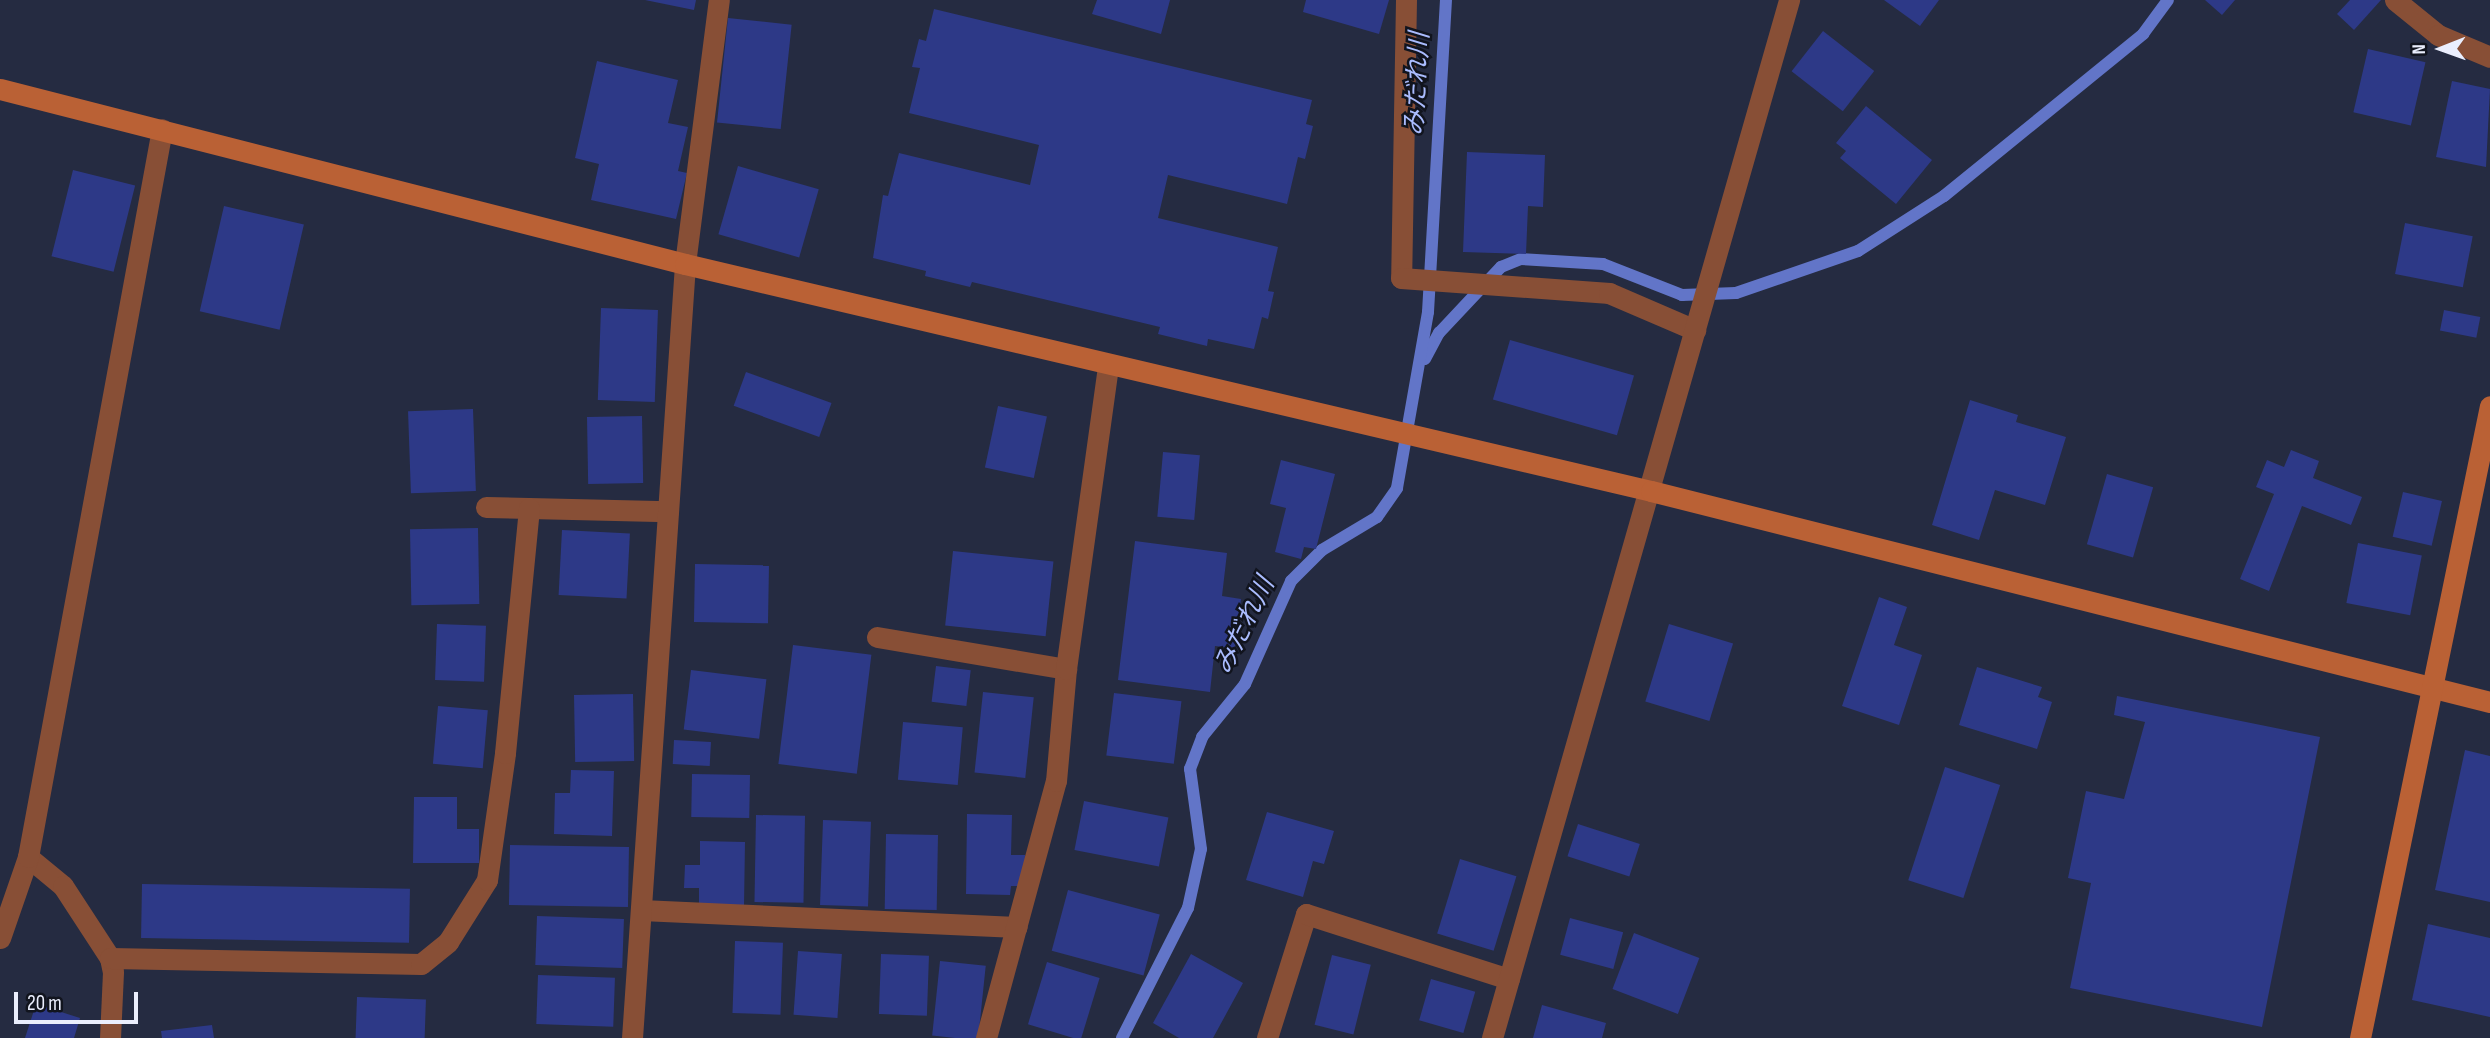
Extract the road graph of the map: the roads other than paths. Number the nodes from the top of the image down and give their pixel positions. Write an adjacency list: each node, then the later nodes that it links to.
1 (719, 0): 8 (street)
2 (1406, 0): 9 (street)
3 (1789, 0): 9 (street)
4 (2395, 0): 5 (street)
5 (2490, 57)
6 (0, 89): 7 (street)
7 (162, 129): 8 (street); 20 (street)
8 (685, 264): 10 (street); 15 (street)
9 (1695, 330): 12 (street)
10 (1108, 367): 12 (street); 17 (street)
11 (2490, 406): 18 (street)
12 (1651, 491): 18 (street); 25 (street)
13 (486, 507): 14 (street)
14 (529, 508): 15 (street); 24 (street)
15 (668, 511): 21 (street)
16 (877, 637): 17 (street)
17 (1066, 669): 22 (street)
18 (2430, 689): 19 (street); 31 (street)
19 (2490, 702)
20 (27, 857): 23 (street); 24 (street)
21 (641, 910): 22 (street); 27 (street)
22 (1017, 927): 28 (street)
23 (0, 937)
24 (110, 958): 26 (street)
25 (1509, 979): 29 (street); 30 (street)
26 (110, 1038)
27 (632, 1038)
28 (986, 1038)
29 (1267, 1038)
30 (1492, 1038)
31 (2360, 1038)

